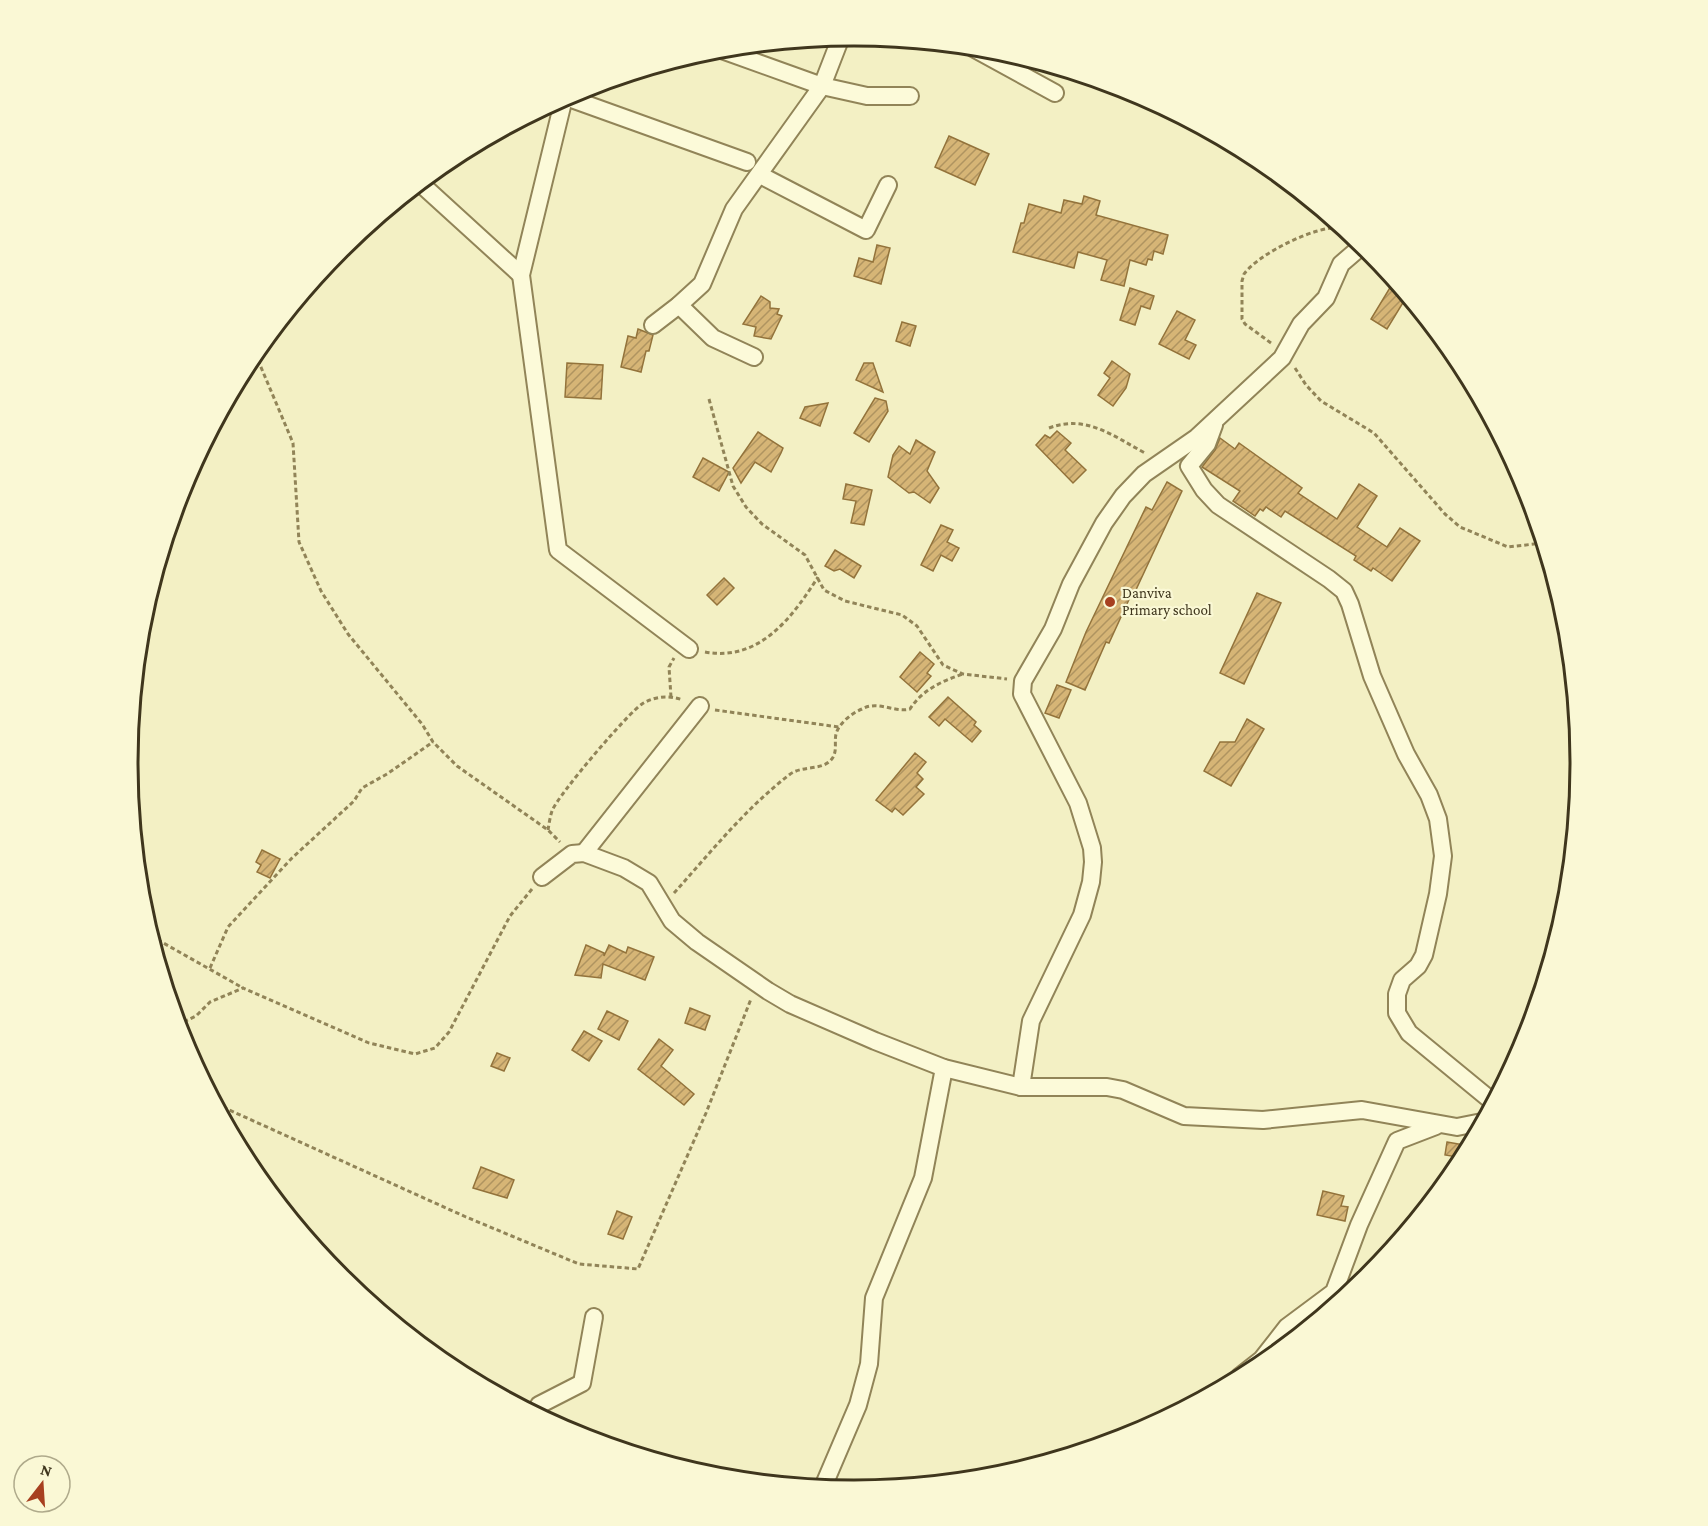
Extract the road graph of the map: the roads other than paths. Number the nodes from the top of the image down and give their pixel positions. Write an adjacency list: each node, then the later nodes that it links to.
1 (837, 47): 4 (street)
2 (739, 56): 4 (street)
3 (996, 60): 5 (street)
4 (822, 86): 6 (street); 10 (street)
5 (1055, 93)
6 (910, 96)
7 (578, 102): 9 (street)
8 (562, 109): 14 (street)
9 (747, 162)
10 (760, 175): 11 (street); 15 (street)
11 (888, 185)
12 (426, 189): 14 (street)
13 (1356, 251): 18 (street)
14 (521, 275): 19 (street)
15 (680, 305): 16 (street); 17 (street)
16 (653, 325)
17 (754, 357)
18 (1216, 417): 24 (street); 25 (street)
19 (689, 649)
20 (700, 706): 21 (street)
21 (578, 853): 22 (street); 23 (street)
22 (542, 877)
23 (944, 1068): 24 (street); 33 (street)
24 (1021, 1087): 27 (street)
25 (1488, 1098)
26 (1473, 1124): 27 (street)
27 (1439, 1125): 28 (street)
28 (1316, 1307): 29 (street); 31 (street)
29 (1314, 1312)
30 (594, 1317): 32 (street)
31 (1276, 1342)
32 (539, 1407)
33 (826, 1479)

